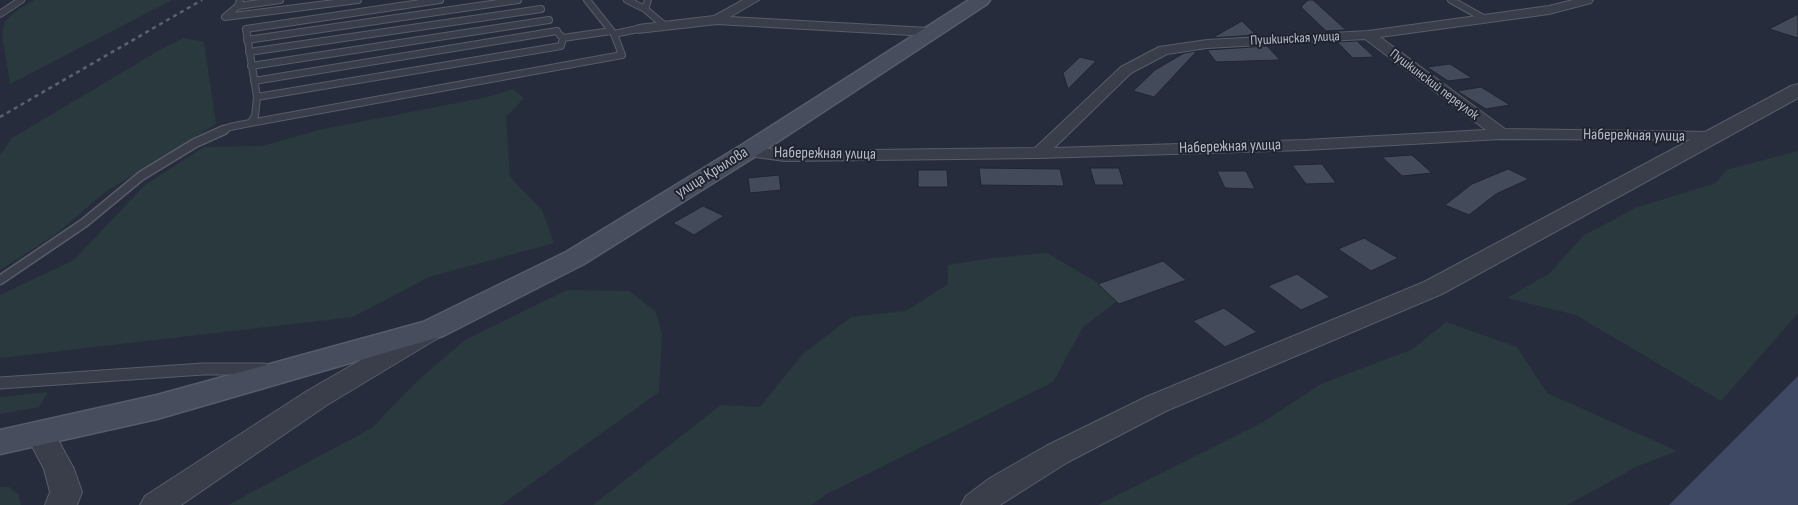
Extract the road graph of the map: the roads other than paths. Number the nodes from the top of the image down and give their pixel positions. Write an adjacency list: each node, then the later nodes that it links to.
1 (21, 0): 17 (lane)
2 (280, 0): 14 (lane)
3 (358, 0): 14 (lane)
4 (440, 0): 28 (lane)
5 (518, 0): 28 (lane)
6 (534, 0): 15 (lane)
7 (587, 0): 25 (lane)
8 (627, 0): 16 (lane)
9 (648, 0): 16 (lane)
10 (753, 0): 20 (street)
11 (981, 0): 24 (main road, улица Крылова)
12 (1451, 0): 18 (lane)
13 (1587, 0): 18 (street, Пушкинская улица)
14 (239, 3)
15 (541, 9): 19 (lane); 29 (lane)
16 (645, 9): 21 (lane)
17 (0, 14)
18 (1485, 19): 26 (street, Пушкинская улица)
19 (549, 20): 23 (lane); 30 (lane)
20 (717, 20): 21 (street); 24 (street)
21 (664, 25): 22 (street)
22 (638, 30): 25 (lane)
23 (557, 31): 27 (lane); 31 (lane)
24 (929, 32): 37 (main road, улица Крылова)
25 (613, 33): 27 (lane); 34 (lane)
26 (1368, 35): 35 (street, Пушкинский переулок); 38 (street, Пушкинская улица)
27 (563, 38): 33 (lane)
28 (248, 40): 29 (lane)
29 (249, 52): 30 (lane)
30 (251, 66): 31 (lane)
31 (254, 81): 33 (lane)
32 (1798, 90): 36 (street, Набережная улица)
33 (257, 97): 34 (lane)
34 (250, 123): 39 (lane)
35 (1501, 134): 36 (street, Набережная улица); 38 (street, Набережная улица)
36 (1712, 136): 47 (street, Набережная улица)
37 (748, 151): 38 (street, Набережная улица); 40 (main road, улица Крылова)
38 (1039, 153)
39 (0, 280)
40 (433, 329): 41 (main road, улица Крылова); 46 (street)
41 (297, 369): 42 (lane); 43 (main road, улица Крылова)
42 (0, 383)
43 (40, 433): 44 (main road, улица Крылова); 45 (street)
44 (0, 442)
45 (61, 505)
46 (156, 505)
47 (978, 505)

